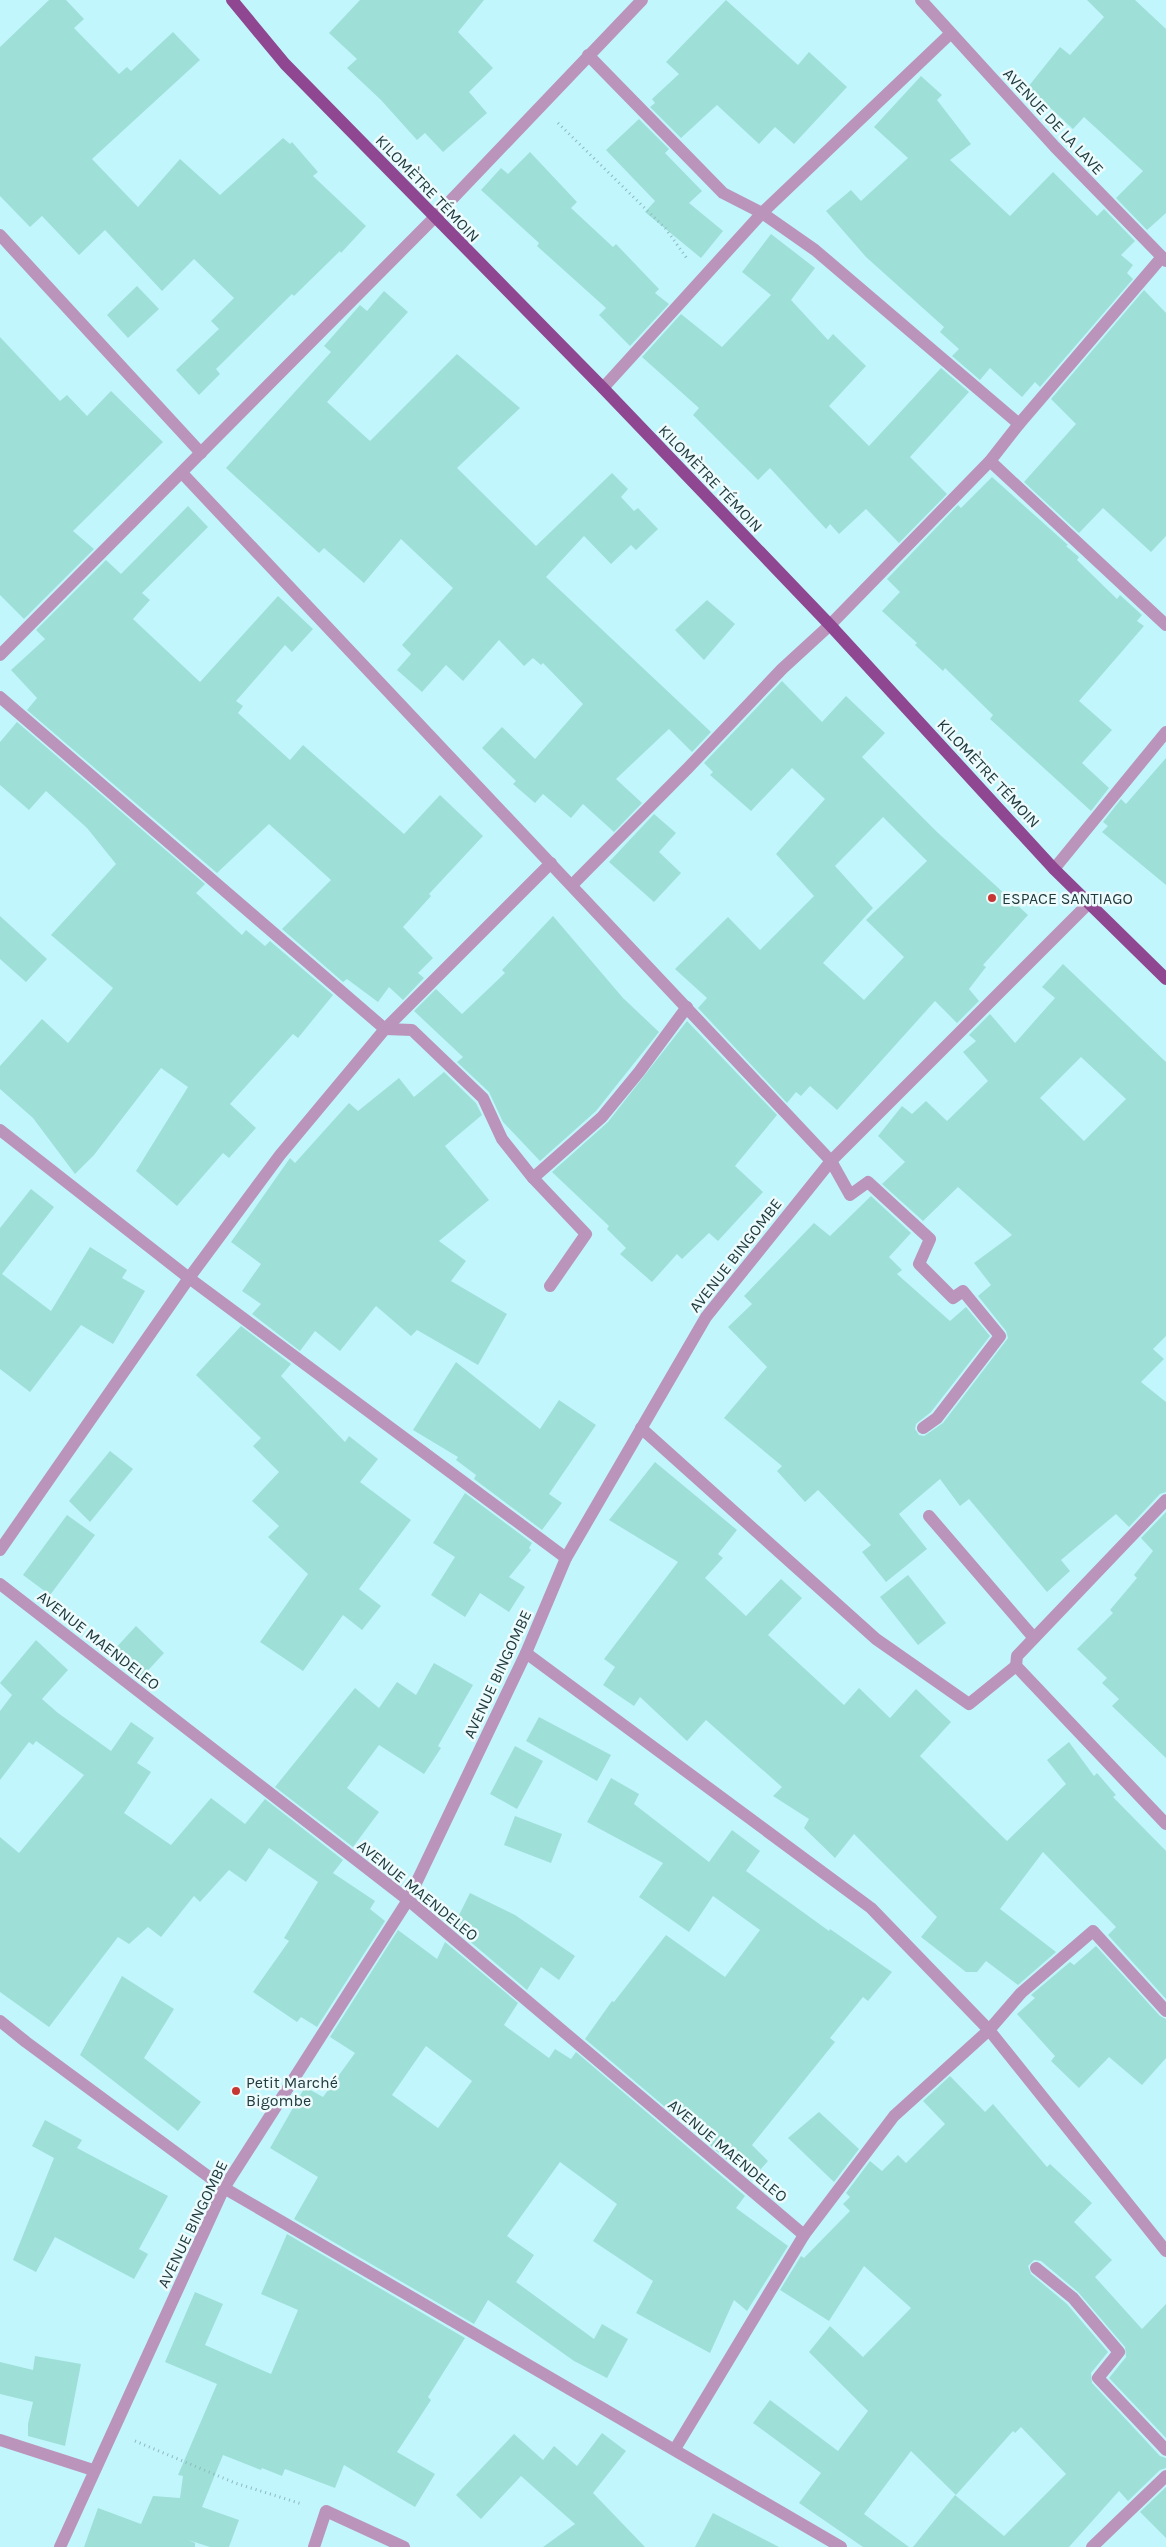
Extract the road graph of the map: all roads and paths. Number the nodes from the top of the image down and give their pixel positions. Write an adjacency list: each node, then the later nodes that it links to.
1 (232, 0): 8 (main road, KILOMÈTRE TÉMOIN)
2 (642, 0): 5 (street)
3 (921, 0): 4 (street, AVENUE DE LA LAVE)
4 (950, 34): 7 (street); 10 (street, AVENUE DE LA LAVE)
5 (588, 55): 6 (street); 7 (street)
6 (541, 105): 8 (street); 11 (path)
7 (762, 213): 11 (street); 13 (street)
8 (434, 218): 12 (main road, KILOMÈTRE TÉMOIN); 14 (street)
9 (0, 235): 14 (street)
10 (1164, 259): 13 (street)
11 (696, 284): 12 (street)
12 (603, 388): 17 (main road, KILOMÈTRE TÉMOIN)
13 (1019, 424): 15 (street)
14 (202, 453): 16 (street)
15 (990, 461): 17 (street); 18 (street)
16 (182, 473): 19 (street); 22 (street)
17 (830, 625): 23 (main road, KILOMÈTRE TÉMOIN); 24 (street)
18 (1166, 625)
19 (1, 651)
20 (0, 697): 28 (street)
21 (1166, 732): 23 (street)
22 (551, 863): 24 (street); 28 (street)
23 (1054, 868): 25 (main road, KILOMÈTRE TÉMOIN)
24 (572, 885): 27 (street)
25 (1089, 903): 26 (main road, KILOMÈTRE TÉMOIN); 30 (street, AVENUE BINGOMBE)
26 (1166, 979)
27 (686, 1007): 30 (street); 31 (street)
28 (385, 1029): 31 (street); 32 (street)
29 (0, 1130): 32 (street)
30 (831, 1161): 34 (street, AVENUE BINGOMBE); 35 (street)
31 (533, 1178): 33 (street)
32 (189, 1278): 38 (street); 39 (street)
33 (550, 1286)
34 (641, 1428): 39 (street, AVENUE BINGOMBE); 43 (street)
35 (924, 1428)
36 (1166, 1500): 41 (street)
37 (930, 1516): 41 (street)
38 (0, 1550)
39 (566, 1558): 42 (street, AVENUE BINGOMBE)
40 (0, 1584): 45 (street, AVENUE MAENDELEO)
41 (1034, 1638): 43 (street)
42 (526, 1653): 45 (street, AVENUE BINGOMBE); 48 (street)
43 (1016, 1666): 44 (street)
44 (1166, 1824)
45 (408, 1900): 49 (street, AVENUE BINGOMBE); 50 (street, AVENUE MAENDELEO)
46 (1166, 2011): 48 (street)
47 (0, 2021): 49 (street)
48 (989, 2030): 50 (street); 51 (street)
49 (224, 2188): 53 (street, AVENUE BINGOMBE); 55 (street)
50 (804, 2235): 55 (street)
51 (1166, 2251)
52 (1036, 2268): 56 (street)
53 (111, 2431): 57 (street, AVENUE BINGOMBE); 59 (path)
54 (0, 2440): 57 (street)
55 (674, 2449): 63 (street)
56 (1166, 2450)
57 (93, 2470): 60 (street, AVENUE BINGOMBE)
58 (1166, 2476): 64 (street)
59 (326, 2511): 61 (street); 62 (street)
60 (60, 2547)
61 (314, 2547)
62 (404, 2547)
63 (841, 2547)
64 (1092, 2547)

